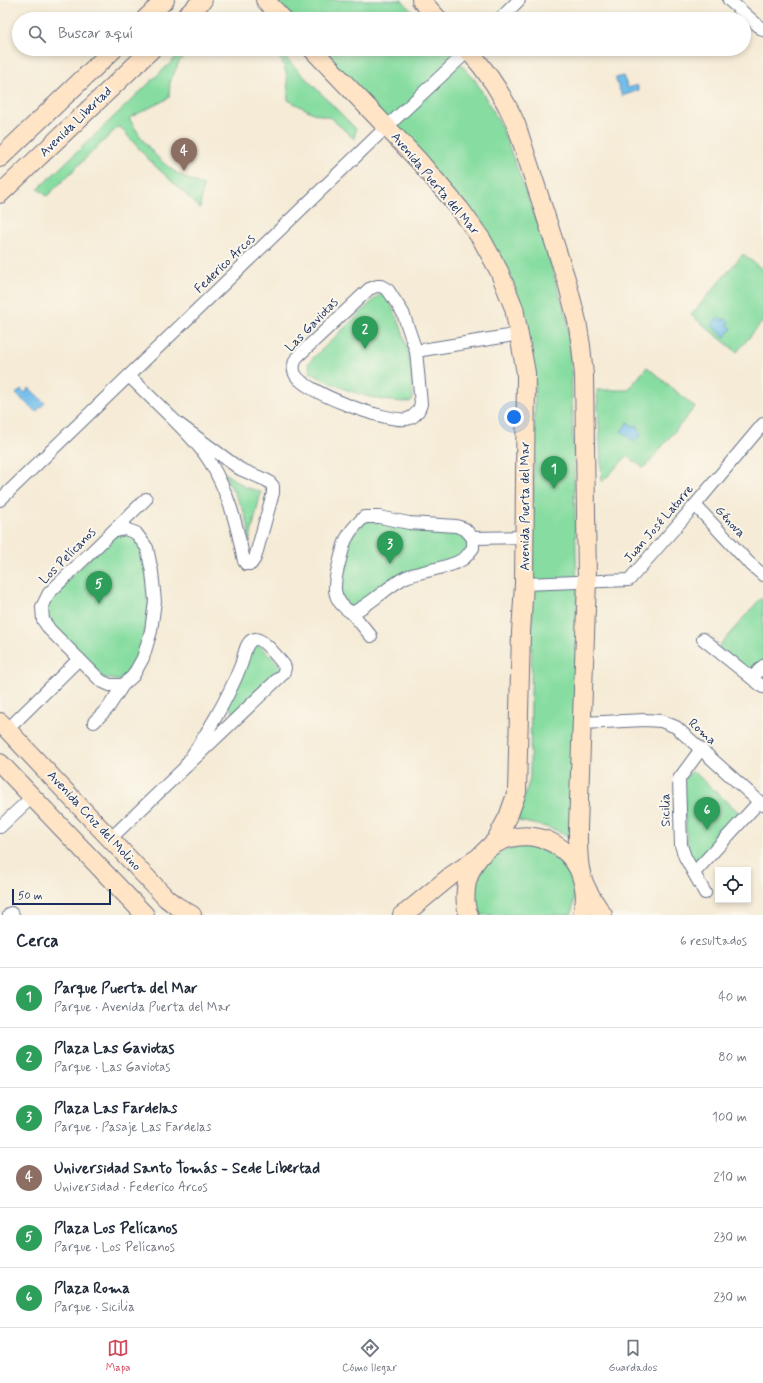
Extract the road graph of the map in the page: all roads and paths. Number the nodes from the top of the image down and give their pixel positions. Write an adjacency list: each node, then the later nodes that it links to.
1 (165, 0): 7 (street)
2 (203, 0): 8 (street)
3 (265, 0): 9 (street)
4 (420, 0): 10 (street)
5 (519, 0): 11 (street)
6 (730, 0): 12 (street)
7 (152, 12)
8 (190, 12)
9 (276, 12)
10 (431, 12)
11 (507, 12)
12 (743, 12)
13 (751, 19): 14 (street)
14 (763, 30)
15 (107, 56): 21 (street, Avenida Libertad)
16 (145, 56): 22 (street, Avenida Libertad)
17 (319, 56): 20 (street, Avenida Puerta del Mar)
18 (462, 56): 20 (street, Federico Arcos)
19 (473, 56): 35 (street, Avenida Puerta del Mar)
20 (387, 127): 23 (street, Avenida Puerta del Mar); 25 (street, Federico Arcos)
21 (0, 158)
22 (0, 194)
23 (520, 334): 24 (street); 32 (street, Avenida Puerta del Mar)
24 (416, 351): 24 (street, Las Gaviotas)
25 (129, 376): 26 (street); 29 (street, Federico Arcos)
26 (176, 422): 26 (street)
27 (763, 424): 30 (street, Juan José Latorre)
28 (146, 499): 31 (street, Los Pelícanos)
29 (0, 500)
30 (695, 505): 34 (street, Génova); 35 (street, Juan José Latorre)
31 (112, 532): 40 (street, Los Pelícanos); 43 (street, Los Pelícanos)
32 (524, 537): 33 (street); 36 (street, Avenida Puerta del Mar)
33 (473, 538): 37 (street); 37 (street)
34 (763, 575)
35 (587, 581): 36 (street, Juan José Latorre); 46 (street, Avenida Puerta del Mar)
36 (524, 584): 55 (street, Avenida Puerta del Mar)
37 (352, 613): 38 (street)
38 (371, 636)
39 (703, 638): 42 (street)
40 (79, 659): 43 (street, Los Pelícanos); 47 (street)
41 (763, 666): 42 (street)
42 (752, 678): 44 (street)
43 (123, 685): 45 (street, Los Pelícanos)
44 (763, 687)
45 (94, 722)
46 (582, 724): 48 (street, Roma); 57 (street, Avenida Puerta del Mar)
47 (4, 726): 54 (street, Avenida Cruz del Molino)
48 (701, 749): 52 (street, Roma); 56 (street, Sicilia)
49 (0, 762): 51 (street, Avenida Cruz del Molino)
50 (186, 765): 50 (street); 54 (street)
51 (32, 797): 53 (street); 61 (street, Avenida Cruz del Molino)
52 (761, 804): 56 (street)
53 (0, 827)
54 (110, 839): 62 (street, Avenida Cruz del Molino)
55 (479, 857): 57 (street, Avenida Puerta del Mar); 63 (street); 64 (street, Avenida Puerta del Mar)
56 (694, 873): 58 (street, Sicilia)
57 (582, 877): 65 (street, Avenida Puerta del Mar); 66 (street, Avenida Puerta del Mar)
58 (705, 892)
59 (9, 915): 60 (street)
60 (13, 915)
61 (145, 915)
62 (192, 915)
63 (402, 915)
64 (469, 915)
65 (582, 915)
66 (602, 915)

